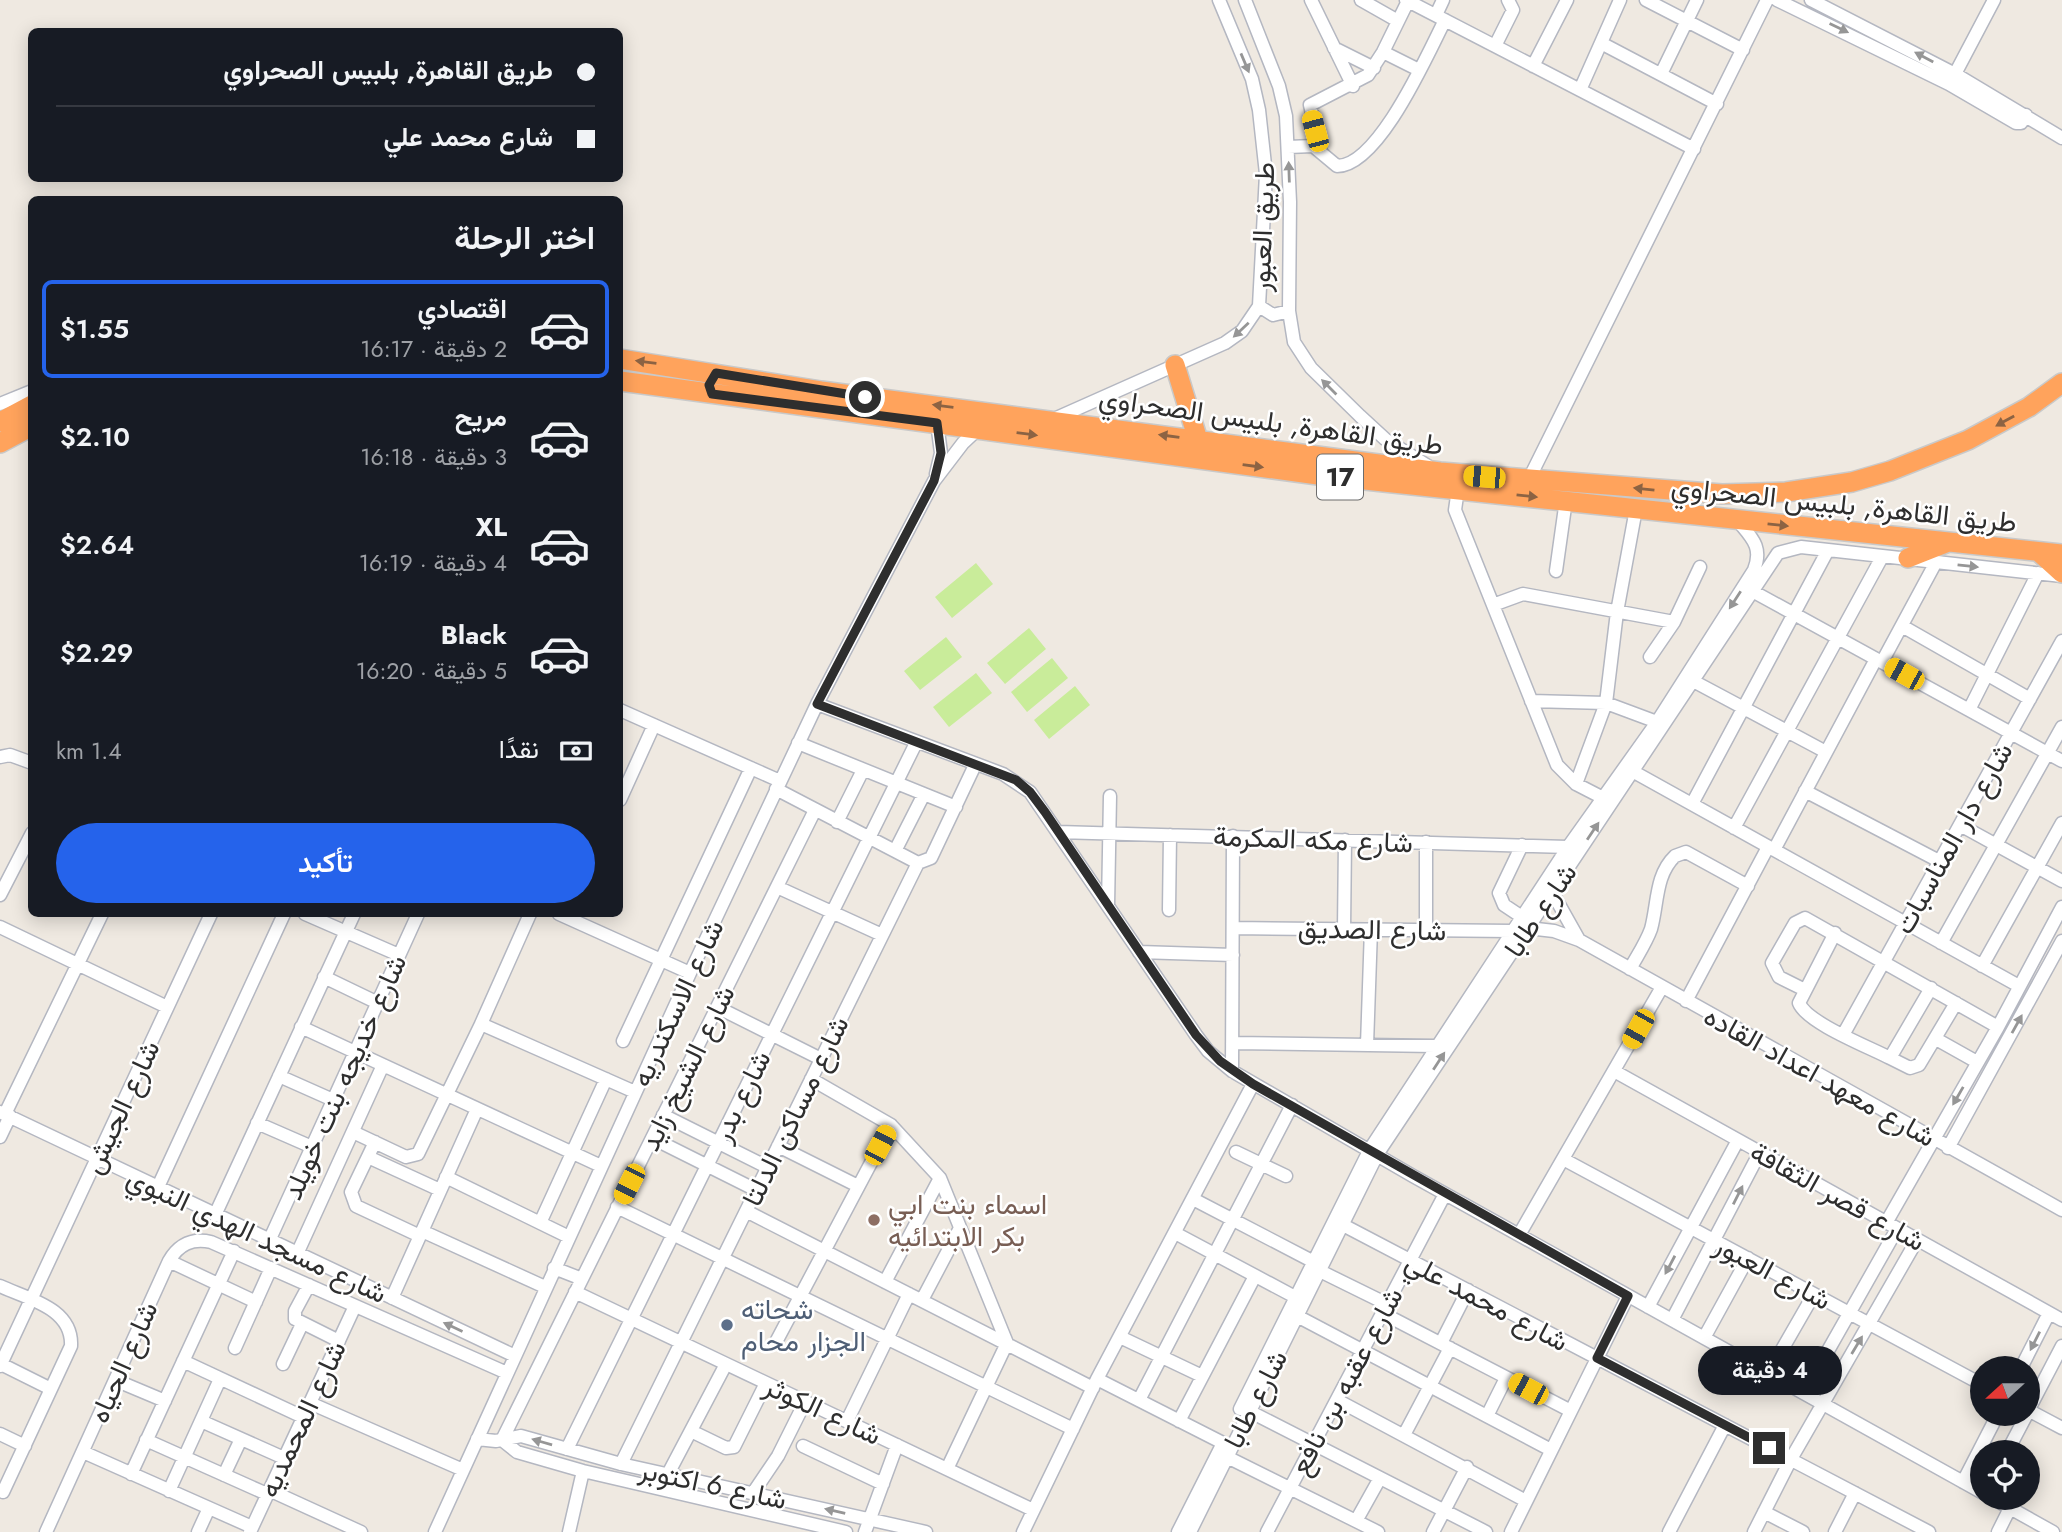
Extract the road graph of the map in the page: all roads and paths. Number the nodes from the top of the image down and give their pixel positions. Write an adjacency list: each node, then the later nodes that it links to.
1 (1219, 0): 37 (street, طريق العبور, one-way to 37)
2 (1245, 0): 34 (street, طريق العبور)
3 (1311, 0): 21 (street)
4 (1362, 0): 18 (street)
5 (1443, 0): 16 (street)
6 (1508, 0): 20 (street)
7 (1567, 0): 24 (street)
8 (1619, 0): 19 (street)
9 (1646, 0): 17 (street)
10 (1697, 0): 17 (street)
11 (1767, 0): 22 (street)
12 (1777, 0): 32 (street, one-way to 32)
13 (1811, 0): 28 (street, one-way to 13)
14 (1994, 0): 28 (street)
15 (1412, 1): 16 (street); 18 (street)
16 (1440, 18): 20 (street); 26 (street)
17 (1687, 21): 22 (street); 27 (street)
18 (1396, 25): 23 (street)
19 (1601, 43): 27 (street); 30 (street)
20 (1495, 46): 24 (street)
21 (1334, 48): 25 (street); 29 (street)
22 (1743, 50): 31 (street)
23 (1383, 52): 25 (street); 26 (street)
24 (1533, 66): 30 (street)
25 (1374, 68): 29 (street)
26 (1419, 70): 36 (street)
27 (1661, 74): 31 (street)
28 (1955, 74): 32 (street)
29 (1353, 86): 36 (street)
30 (1580, 90): 35 (street)
31 (1717, 104): 35 (street)
32 (2021, 119): 33 (street)
33 (2062, 138)
34 (1288, 147): 36 (street); 38 (street, طريق العبور, one-way to 34)
35 (1694, 149): 59 (street)
36 (1321, 152)
37 (1259, 306): 38 (street); 40 (street, طريق العبور, one-way to 40)
38 (1289, 311): 57 (street, طريق العبور, one-way to 38)
39 (623, 359): 41 (highway, طريق القاهرة, بلبيس الصحراوي / 17, one-way to 39)
40 (1175, 365): 50 (street, طريق العبور); 55 (highway)
41 (678, 366): 42 (highway, طريق القاهرة, بلبيس الصحراوي / 17); 45 (highway)
42 (716, 373): 47 (highway); 50 (highway, طريق القاهرة, بلبيس الصحراوي / 17, one-way to 42)
43 (623, 381): 45 (highway, طريق القاهرة, بلبيس الصحراوي / 17)
44 (2062, 383): 59 (highway, طريق القاهرة, بلبيس الصحراوي / 17, one-way to 59)
45 (675, 389): 47 (highway, طريق القاهرة, بلبيس الصحراوي / 17)
46 (0, 392): 48 (street)
47 (712, 394): 52 (highway, طريق القاهرة, بلبيس الصحراوي / 17)
48 (24, 400): 49 (street); 51 (highway)
49 (0, 404)
50 (1052, 420): 55 (highway, طريق القاهرة, بلبيس الصحراوي / 17, one-way to 50)
51 (0, 422)
52 (937, 423): 54 (highway, طريق القاهرة, بلبيس الصحراوي / 17); 58 (street, شارع الاسكندريه)
53 (28, 428): 56 (highway)
54 (979, 428): 58 (street, شارع الاسكندريه); 60 (highway, طريق القاهرة, بلبيس الصحراوي / 17, one-way to 60)
55 (1198, 440): 57 (highway, طريق القاهرة, بلبيس الصحراوي / 17)
56 (0, 443)
57 (1440, 472): 59 (highway, طريق القاهرة, بلبيس الصحراوي / 17)
58 (934, 481): 90 (street, شارع الاسكندريه)
59 (1528, 481)
60 (1458, 489): 61 (highway, طريق القاهرة, بلبيس الصحراوي / 17, one-way to 61); 77 (street)
61 (1566, 500): 62 (highway, طريق القاهرة, بلبيس الصحراوي / 17); 72 (street)
62 (1636, 509): 63 (highway, طريق القاهرة, بلبيس الصحراوي / 17); 78 (street)
63 (1738, 521): 64 (highway, طريق القاهرة, بلبيس الصحراوي / 17, one-way to 64); 73 (street)
64 (1946, 543): 66 (highway, طريق القاهرة, بلبيس الصحراوي / 17); 69 (highway)
65 (1828, 550): 68 (street, شارع طابا); 73 (street, شارع طابا); 79 (street)
66 (2040, 553): 67 (highway, طريق القاهرة, بلبيس الصحراوي / 17); 75 (highway)
67 (2062, 554)
68 (1882, 557): 69 (street, شارع طابا); 82 (street)
69 (1908, 558): 70 (street, شارع طابا)
70 (1936, 562): 74 (street, شارع طابا, one-way to 74); 81 (street)
71 (1700, 567): 80 (street)
72 (1556, 570)
73 (1759, 573): 76 (street, شارع طابا); 95 (street, شارع طابا, one-way to 95)
74 (2038, 573): 75 (street, شارع طابا); 86 (street)
75 (2062, 575)
76 (1754, 592): 79 (street); 87 (street, شارع طابا)
77 (1493, 605): 78 (street); 89 (street)
78 (1617, 612): 80 (street); 91 (street)
79 (1793, 614): 82 (street); 92 (street)
80 (1674, 622): 84 (street)
81 (1902, 626): 85 (street); 86 (street)
82 (1836, 637): 85 (street); 98 (street)
83 (2062, 640): 88 (street, شارع دار المناسبات)
84 (1650, 657)
85 (1879, 661): 93 (street); 102 (street)
86 (1986, 674): 88 (street); 93 (street)
87 (1695, 681): 92 (street); 110 (street, شارع طابا)
88 (2030, 699): 99 (street, شارع دار المناسبات)
89 (1531, 701): 91 (street); 112 (street)
90 (817, 704): 100 (street, شارع الاسكندريه); 101 (street)
91 (1606, 704): 95 (street); 112 (street)
92 (1743, 708): 98 (street); 119 (street)
93 (1969, 710): 99 (street)
94 (623, 711): 96 (street)
95 (1657, 722): 118 (street, شارع طابا)
96 (654, 726): 108 (street); 115 (street)
97 (2062, 727): 103 (street)
98 (1786, 731): 102 (street); 125 (street)
99 (2011, 733): 103 (street); 124 (street, شارع دار المناسبات)
100 (798, 743): 109 (street); 113 (street, شارع الاسكندريه)
101 (916, 743): 107 (street); 111 (street, شارع بدر)
102 (1826, 752): 114 (street)
103 (2047, 753): 106 (street); 135 (street)
104 (2, 756): 105 (street)
105 (28, 760)
106 (2062, 761)
107 (975, 765): 120 (street, شارع مساكن الدلتا); 126 (street)
108 (751, 768): 113 (street); 176 (street)
109 (863, 770): 111 (street); 122 (street)
110 (1634, 772): 118 (street, شارع طابا); 119 (street)
111 (896, 783): 116 (street); 130 (street, شارع بدر)
112 (1576, 784): 118 (street)
113 (778, 785): 121 (street); 181 (street, شارع الاسكندريه)
114 (1805, 791): 137 (street); 139 (street)
115 (623, 793)
116 (924, 794): 120 (street); 138 (street)
117 (1110, 796): 127 (street)
118 (1607, 800): 136 (street, شارع طابا); 145 (street, شارع طابا, one-way to 118)
119 (1692, 804): 125 (street)
120 (956, 807): 140 (street, شارع مساكن الدلتا)
121 (815, 810): 122 (street); 144 (street, شارع الشيخ زايد)
122 (837, 822): 130 (street)
123 (2062, 823): 141 (street)
124 (1960, 825): 135 (street); 139 (street, شارع دار المناسبات)
125 (1734, 828): 137 (street)
126 (1058, 832): 127 (street, شارع مكه المكرمة); 147 (street)
127 (1110, 833): 128 (street, شارع مكه المكرمة); 147 (street)
128 (1170, 835): 129 (street, شارع مكه المكرمة); 149 (street)
129 (1233, 836): 131 (street, شارع مكه المكرمة); 162 (street)
130 (869, 838): 138 (street); 150 (street, شارع بدر)
131 (1345, 839): 133 (street, شارع مكه المكرمة); 163 (street)
132 (28, 841): 146 (street)
133 (1426, 842): 134 (street, شارع مكه المكرمة); 165 (street)
134 (1522, 845): 136 (street, شارع مكه المكرمة); 159 (street)
135 (1996, 845): 141 (street); 172 (street)
136 (1568, 847): 159 (street, شارع طابا)
137 (1771, 848): 143 (street); 160 (street)
138 (895, 851): 140 (street)
139 (1940, 861): 160 (street, شارع دار المناسبات)
140 (918, 863): 169 (street, شارع مساكن الدلتا)
141 (2038, 867): 142 (street); 179 (street)
142 (2062, 881)
143 (1748, 886): 180 (street); 187 (street)
144 (776, 887): 150 (street); 191 (street, شارع الشيخ زايد)
145 (1552, 892): 159 (street, شارع طابا); 170 (street, شارع معهد اعداد القاده)
146 (0, 895)
147 (1108, 906): 173 (street)
148 (2062, 908): 183 (street)
149 (1169, 910)
150 (832, 913): 169 (street); 195 (street, شارع بدر)
151 (101, 917): 178 (street)
152 (210, 917): 190 (street, شارع الجيش)
153 (283, 917): 247 (street)
154 (312, 917): 166 (street)
155 (352, 917): 166 (street)
156 (417, 917): 174 (street, شارع خديجه بنت خويلد)
157 (529, 917): 192 (street)
158 (568, 917): 176 (street)
159 (1525, 922): 167 (street, شارع طابا); 170 (street, شارع معهد اعداد القاده); 232 (street, شارع طابا, one-way to 159)
160 (1905, 923): 172 (street); 177 (street, شارع دار المناسبات)
161 (0, 927): 178 (street)
162 (1233, 928): 163 (street, شارع الصديق); 175 (street)
163 (1344, 929): 164 (street, شارع الصديق)
164 (1371, 929): 165 (street, شارع الصديق); 200 (street)
165 (1426, 930): 167 (street, شارع الصديق)
166 (345, 931): 174 (street); 182 (street)
167 (1512, 931): 201 (street, شارع طابا)
168 (1835, 933): 177 (street); 186 (street); 186 (street)
169 (882, 936): 204 (street, شارع مساكن الدلتا)
170 (1579, 940): 180 (street, شارع معهد اعداد القاده)
171 (2062, 941): 231 (street, one-way to 171)
172 (1941, 943): 179 (street)
173 (1139, 952): 175 (street); 207 (street)
174 (399, 955): 188 (street, شارع خديجه بنت خويلد)
175 (1233, 955): 199 (street)
176 (660, 959): 181 (street); 198 (street)
177 (1884, 961): 185 (street); 196 (street, شارع دار المناسبات)
178 (78, 964): 190 (street); 218 (street)
179 (1983, 966): 183 (street)
180 (1630, 969): 184 (street, شارع معهد اعداد القاده)
181 (690, 973): 213 (street, شارع الاسكندريه)
182 (324, 977): 188 (street); 193 (street)
183 (2019, 986): 194 (street)
184 (1662, 987): 187 (street, شارع معهد اعداد القاده); 208 (street)
185 (1931, 988): 189 (street); 203 (street)
186 (1803, 989): 196 (street)
187 (1686, 1001): 225 (street, شارع معهد اعداد القاده)
188 (378, 1003): 202 (street, شارع خديجه بنت خويلد)
189 (1956, 1003): 194 (street); 197 (street)
190 (167, 1007): 237 (street, شارع الجيش)
191 (717, 1007): 195 (street); 219 (street, شارع الشيخ زايد)
192 (481, 1024): 210 (street); 214 (street)
193 (301, 1027): 202 (street); 209 (street)
194 (1998, 1027): 205 (street)
195 (772, 1034): 204 (street); 228 (street, شارع بدر)
196 (1843, 1035): 203 (street)
197 (1936, 1039): 203 (street); 205 (street)
198 (623, 1041)
199 (1233, 1043): 200 (street); 207 (street)
200 (1367, 1045): 201 (street)
201 (1435, 1046): 232 (street, شارع طابا)
202 (355, 1052): 206 (street); 215 (street, شارع خديجه بنت خويلد)
203 (1890, 1058)
204 (821, 1059): 211 (street, شارع مساكن الدلتا)
205 (1977, 1062): 225 (street, one-way to 225)
206 (383, 1065): 214 (street); 222 (street)
207 (1232, 1071): 212 (street)
208 (1614, 1072): 226 (street, شارع قصر الثقافة); 238 (street)
209 (279, 1076): 215 (street); 220 (street)
210 (606, 1079): 213 (street); 235 (street)
211 (811, 1079): 221 (street); 229 (street, شارع مساكن الدلتا)
212 (1253, 1084): 216 (street); 251 (street)
213 (635, 1092): 240 (street, شارع الاسكندريه)
214 (446, 1095): 217 (street); 227 (street)
215 (333, 1100): 230 (street, شارع خديجه بنت خويلد)
216 (1292, 1105): 232 (street); 239 (street)
217 (477, 1109): 235 (street); 244 (street)
218 (5, 1114): 223 (street); 237 (street, شارع مسجد الهدي النبوي)
219 (663, 1115): 224 (street, شارع الشيخ زايد); 228 (street)
220 (257, 1123): 230 (street); 255 (street)
221 (891, 1125): 245 (street); 246 (street)
222 (353, 1132): 227 (street); 272 (street)
223 (0, 1137)
224 (652, 1138): 241 (street); 252 (street, شارع الشيخ زايد)
225 (1933, 1139): 231 (street, شارع معهد اعداد القاده); 259 (street)
226 (1738, 1140): 234 (street, شارع قصر الثقافة); 260 (street)
227 (375, 1142): 236 (street)
228 (718, 1143): 241 (street, شارع بدر); 242 (street)
229 (778, 1146): 242 (street, شارع مساكن الدلتا); 246 (street)
230 (312, 1147): 269 (street, شارع خديجه بنت خويلد)
231 (1948, 1148): 253 (street, شارع معهد اعداد القاده)
232 (1374, 1151): 250 (street); 258 (street, شارع طابا); 278 (street, شارع طابا)
233 (1236, 1152): 239 (street)
234 (1760, 1152): 259 (street, شارع قصر الثقافة); 267 (street, one-way to 234)
235 (572, 1153): 240 (street); 257 (street)
236 (368, 1157): 248 (street); 263 (street)
237 (96, 1159): 247 (street, شارع مسجد الهدي النبوي); 297 (street, شارع الجيش)
238 (1563, 1159): 260 (street, شارع العبور); 265 (street)
239 (1261, 1164): 243 (street); 256 (street)
240 (601, 1166): 266 (street, شارع الاسكندريه)
241 (707, 1166): 249 (street); 264 (street, شارع بدر)
242 (768, 1167): 249 (street, شارع مساكن الدلتا)
243 (1286, 1176)
244 (446, 1177): 248 (street); 257 (street)
245 (940, 1178): 261 (street); 283 (street)
246 (859, 1186): 271 (street)
247 (157, 1189): 255 (street, شارع مسجد الهدي النبوي)
248 (440, 1190): 263 (street)
249 (756, 1191): 254 (street, شارع مساكن الدلتا)
250 (1445, 1194): 265 (street); 276 (street, شارع عقبه بن نافع)
251 (1193, 1199): 256 (street); 262 (street)
252 (617, 1208): 264 (street); 282 (street, شارع الشيخ زايد)
253 (2062, 1210)
254 (746, 1211): 271 (street); 274 (street, شارع مساكن الدلتا)
255 (215, 1215): 269 (street, شارع مسجد الهدي النبوي)
256 (1233, 1220): 273 (street); 278 (street)
257 (540, 1223): 266 (street)
258 (1343, 1225): 276 (street, شارع محمد علي); 278 (street, شارع طابا)
259 (1891, 1226): 268 (street, شارع قصر الثقافة); 302 (street)
260 (1690, 1227): 267 (street, شارع العبور); 300 (street, one-way to 300)
261 (960, 1228): 296 (street); 316 (street)
262 (1175, 1233): 273 (street); 310 (street)
263 (421, 1234): 287 (street); 294 (street)
264 (673, 1234): 274 (street); 305 (street, شارع بدر)
265 (1519, 1235): 293 (street)
266 (569, 1237): 280 (street, شارع الاسكندريه)
267 (1714, 1240): 275 (street, شارع العبور); 306 (street)
268 (1917, 1240): 303 (street, شارع قصر الثقافة); 309 (street)
269 (269, 1241): 272 (street, شارع مسجد الهدي النبوي)
270 (234, 1251): 277 (street, شارع الحياه); 279 (street, شارع مسجد الهدي النبوي); 284 (street)
271 (825, 1251): 283 (street); 292 (street)
272 (297, 1254): 294 (street, شارع مسجد الهدي النبوي)
273 (1215, 1254): 281 (street); 323 (street)
274 (722, 1258): 292 (street); 314 (street, شارع مساكن الدلتا)
275 (1748, 1258): 291 (street, شارع العبور); 312 (street)
276 (1410, 1260): 288 (street, شارع محمد علي); 301 (street, شارع عقبه بن نافع)
277 (169, 1261): 284 (street); 335 (street, شارع الحياه)
278 (1317, 1266): 295 (street, شارع طابا); 301 (street); 304 (street, شارع طابا)
279 (271, 1268): 285 (street, شارع مسجد الهدي النبوي); 298 (street)
280 (554, 1268): 282 (street); 287 (street, شارع الاسكندريه)
281 (1255, 1276): 295 (street); 331 (street)
282 (582, 1279): 289 (street, شارع الشيخ زايد)
283 (885, 1282): 290 (street)
284 (219, 1285): 298 (street); 325 (street)
285 (309, 1285): 299 (street, شارع مسجد الهدي النبوي); 308 (street)
286 (0, 1286): 297 (street)
287 (545, 1287): 321 (street, شارع الاسكندريه)
288 (1468, 1290): 317 (street); 324 (street, شارع محمد علي)
289 (575, 1292): 305 (street, شارع الكوثر); 367 (street, شارع الشيخ زايد)
290 (909, 1294): 296 (street); 311 (street)
291 (1814, 1294): 302 (street, شارع العبور); 330 (street)
292 (801, 1296): 311 (street); 315 (street)
293 (1628, 1296): 300 (street); 324 (street)
294 (392, 1298): 321 (street, شارع مسجد الهدي النبوي, one-way to 294)
295 (1297, 1298): 349 (street, شارع طابا)
296 (922, 1300): 316 (street)
297 (32, 1301): 328 (street, شارع الجيش); 341 (street)
298 (256, 1302): 319 (street)
299 (355, 1306): 313 (street, شارع المحمديه); 329 (street, شارع مسجد الهدي النبوي)
300 (1648, 1307): 306 (street)
301 (1385, 1308): 317 (street); 320 (street, شارع عقبه بن نافع)
302 (1849, 1313): 309 (street, شارع العبور); 342 (street)
303 (2049, 1313): 307 (street, شارع قصر الثقافة); 322 (street, one-way to 322)
304 (1297, 1316): 320 (street); 349 (street, شارع طابا)
305 (631, 1319): 314 (street, شارع الكوثر); 372 (street, شارع بدر)
306 (1672, 1320): 312 (street)
307 (2062, 1320)
308 (302, 1324): 313 (street); 326 (street)
309 (1870, 1324): 333 (street, شارع العبور); 348 (street, one-way to 309)
310 (1120, 1337): 323 (street); 337 (street)
311 (887, 1338): 339 (street); 355 (street)
312 (1704, 1338): 330 (street)
313 (339, 1341): 347 (street, شارع المحمديه)
314 (681, 1342): 327 (street, شارع الكوثر); 379 (street, شارع مساكن الدلتا)
315 (776, 1342)
316 (1007, 1343): 337 (street); 339 (street)
317 (1445, 1346): 332 (street); 338 (street)
318 (2062, 1346): 340 (street)
319 (235, 1348)
320 (1362, 1350): 338 (street); 344 (street, شارع عقبه بن نافع)
321 (515, 1356): 329 (street, شارع الاسكندريه)
322 (2027, 1356)
323 (1161, 1357): 331 (street); 343 (street)
324 (1597, 1358): 350 (street); 357 (street, شارع محمد علي)
325 (183, 1362): 334 (street); 345 (street)
326 (283, 1364)
327 (726, 1364): 336 (street, شارع الكوثر); 361 (street)
328 (0, 1365): 341 (street)
329 (507, 1373): 365 (street, شارع الاسكندريه)
330 (1768, 1374): 342 (street)
331 (1202, 1376): 356 (street)
332 (1506, 1378): 350 (street); 351 (street)
333 (1970, 1378)
334 (220, 1379): 352 (street); 354 (street)
335 (115, 1381): 345 (street); 375 (street, شارع الحياه)
336 (766, 1383): 346 (street, شارع الكوثر); 361 (street)
337 (1095, 1383): 343 (street); 360 (street)
338 (1430, 1386): 351 (street); 363 (street)
339 (986, 1387): 360 (street); 381 (street)
340 (2040, 1388)
341 (51, 1389): 370 (street)
342 (1804, 1394): 348 (street)
343 (1139, 1400): 356 (street)
344 (1336, 1400): 363 (street); 368 (street, شارع عقبه بن نافع)
345 (165, 1401): 366 (street)
346 (805, 1402): 355 (street, شارع الكوثر); 395 (street)
347 (310, 1403): 352 (street, شارع المحمديه); 382 (street)
348 (1822, 1404): 378 (street); 388 (street)
349 (1245, 1409): 368 (street); 373 (street, شارع طابا)
350 (1571, 1412): 374 (street)
351 (1487, 1416): 374 (street)
352 (303, 1417): 377 (street, شارع المحمديه)
353 (2040, 1417): 359 (street)
354 (201, 1421): 364 (street); 376 (street)
355 (847, 1421): 369 (street, شارع الكوثر)
356 (1179, 1421): 373 (street)
357 (1725, 1425): 378 (street, شارع محمد علي); 423 (street)
358 (1992, 1426): 388 (street)
359 (2062, 1428)
360 (1073, 1429): 399 (street)
361 (691, 1432): 385 (street)
362 (0, 1434): 370 (street)
363 (1404, 1435): 380 (street)
364 (241, 1439): 377 (street); 386 (street)
365 (477, 1439): 367 (street, شارع 6 اكتوبر); 382 (street, شارع الاسكندريه)
366 (146, 1440): 376 (street); 384 (street)
367 (502, 1440): 372 (street, شارع 6 اكتوبر, one-way to 367); 383 (street, شارع 6 اكتوبر)
368 (1313, 1444): 387 (street); 391 (street, شارع عقبه بن نافع)
369 (897, 1445): 381 (street, شارع الكوثر); 389 (street)
370 (24, 1446): 393 (street)
371 (803, 1446): 389 (street)
372 (567, 1449): 379 (street, شارع 6 اكتوبر)
373 (1224, 1450): 391 (street); 416 (street, شارع طابا); 417 (street, شارع طابا)
374 (1551, 1450): 397 (street)
375 (83, 1452): 384 (street); 408 (street, شارع الحياه)
376 (184, 1457): 386 (street); 392 (street)
377 (284, 1458): 394 (street, شارع المحمديه)
378 (1791, 1460): 396 (street, شارع محمد علي); 403 (street)
379 (621, 1464): 385 (street, شارع 6 اكتوبر)
380 (1467, 1467): 397 (street); 402 (street)
381 (947, 1469): 399 (street, شارع الكوثر)
382 (463, 1471): 411 (street, شارع الاسكندريه)
383 (583, 1471): 412 (street); 413 (street, شارع 6 اكتوبر)
384 (131, 1474): 392 (street)
385 (668, 1474): 395 (street, شارع 6 اكتوبر)
386 (224, 1475): 394 (street)
387 (1380, 1478): 402 (street); 404 (street)
388 (1963, 1482): 390 (street)
389 (883, 1484): 405 (street)
390 (1970, 1486)
391 (1290, 1488): 404 (street); 418 (street, شارع عقبه بن نافع)
392 (169, 1491): 398 (street)
393 (3, 1492)
394 (268, 1492): 406 (street, شارع المحمديه); 410 (street)
395 (753, 1493): 405 (street, شارع 6 اكتوبر, one-way to 395)
396 (1854, 1493): 407 (street, شارع محمد علي); 426 (street)
397 (1526, 1501): 422 (street)
398 (209, 1508): 406 (street); 409 (street)
399 (1033, 1510): 415 (street)
400 (2009, 1510): 427 (street)
401 (2014, 1510): 428 (street)
402 (1444, 1511): 420 (street); 421 (street)
403 (1764, 1512): 424 (street); 425 (street)
404 (1356, 1521): 419 (street)
405 (867, 1525): 414 (street, شارع 6 اكتوبر)
406 (251, 1530)
407 (1924, 1531)
408 (46, 1532)
409 (198, 1532)
410 (361, 1532)
411 (435, 1532)
412 (569, 1532)
413 (846, 1532)
414 (926, 1532)
415 (1023, 1532)
416 (1178, 1532)
417 (1190, 1532)
418 (1267, 1532)
419 (1378, 1532)
420 (1433, 1532)
421 (1486, 1532)
422 (1511, 1532)
423 (1670, 1532)
424 (1754, 1532)
425 (1803, 1532)
426 (1835, 1532)
427 (1998, 1532)
428 (2053, 1532)

